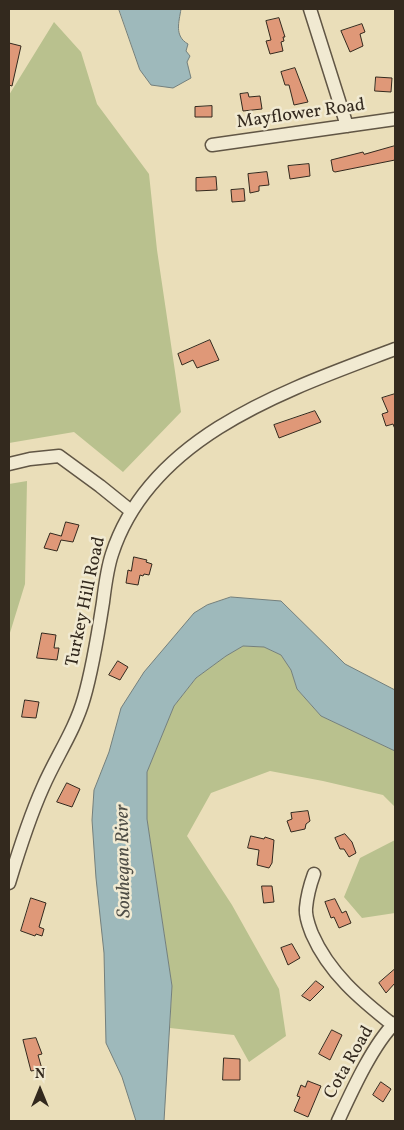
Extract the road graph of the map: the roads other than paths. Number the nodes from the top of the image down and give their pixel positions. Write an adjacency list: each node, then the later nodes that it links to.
1 (310, 9): 3 (street)
2 (395, 119): 3 (street, Mayflower Road)
3 (347, 126): 4 (street, Mayflower Road)
4 (212, 145)
5 (395, 349): 7 (street, Turkey Hill Road)
6 (9, 464): 7 (street)
7 (131, 511): 9 (street, Turkey Hill Road)
8 (314, 874): 10 (street)
9 (9, 882)
10 (394, 1024): 11 (street, Cota Road)
11 (338, 1121)

